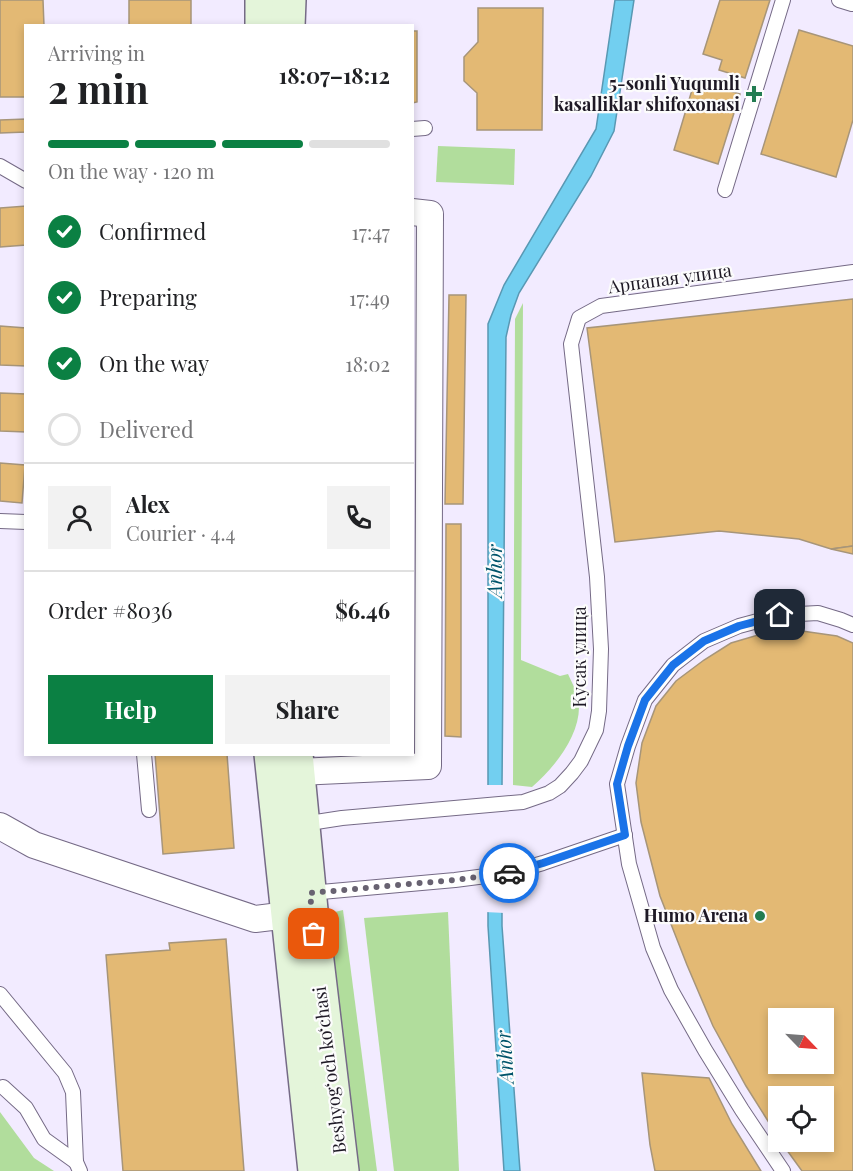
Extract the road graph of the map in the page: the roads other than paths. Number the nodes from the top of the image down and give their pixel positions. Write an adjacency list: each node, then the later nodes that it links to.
1 (262, 0): 4 (main road)
2 (289, 0): 5 (main road)
3 (783, 0): 8 (lane)
4 (261, 24)
5 (288, 24)
6 (0, 166): 7 (lane)
7 (24, 180)
8 (725, 190)
9 (414, 212): 17 (street)
10 (853, 272): 11 (lane, Арпапая улица)
11 (586, 472): 19 (lane, Кусак улица)
12 (0, 521): 13 (lane)
13 (24, 522)
14 (853, 625): 21 (lane)
15 (144, 756): 18 (lane)
16 (271, 756): 22 (main road, Beshyogʻoch koʻchasi)
17 (297, 763): 19 (main road, Beshyogʻoch koʻchasi)
18 (148, 810)
19 (303, 824): 22 (main road, Beshyogʻoch koʻchasi)
20 (0, 826): 22 (street)
21 (625, 835): 22 (lane); 28 (lane)
22 (303, 906): 26 (main road, Beshyogʻoch koʻchasi); 27 (main road, Beshyogʻoch koʻchasi)
23 (0, 994): 25 (lane)
24 (3, 1087): 25 (lane)
25 (78, 1167)
26 (315, 1171)
27 (342, 1171)
28 (783, 1171)

